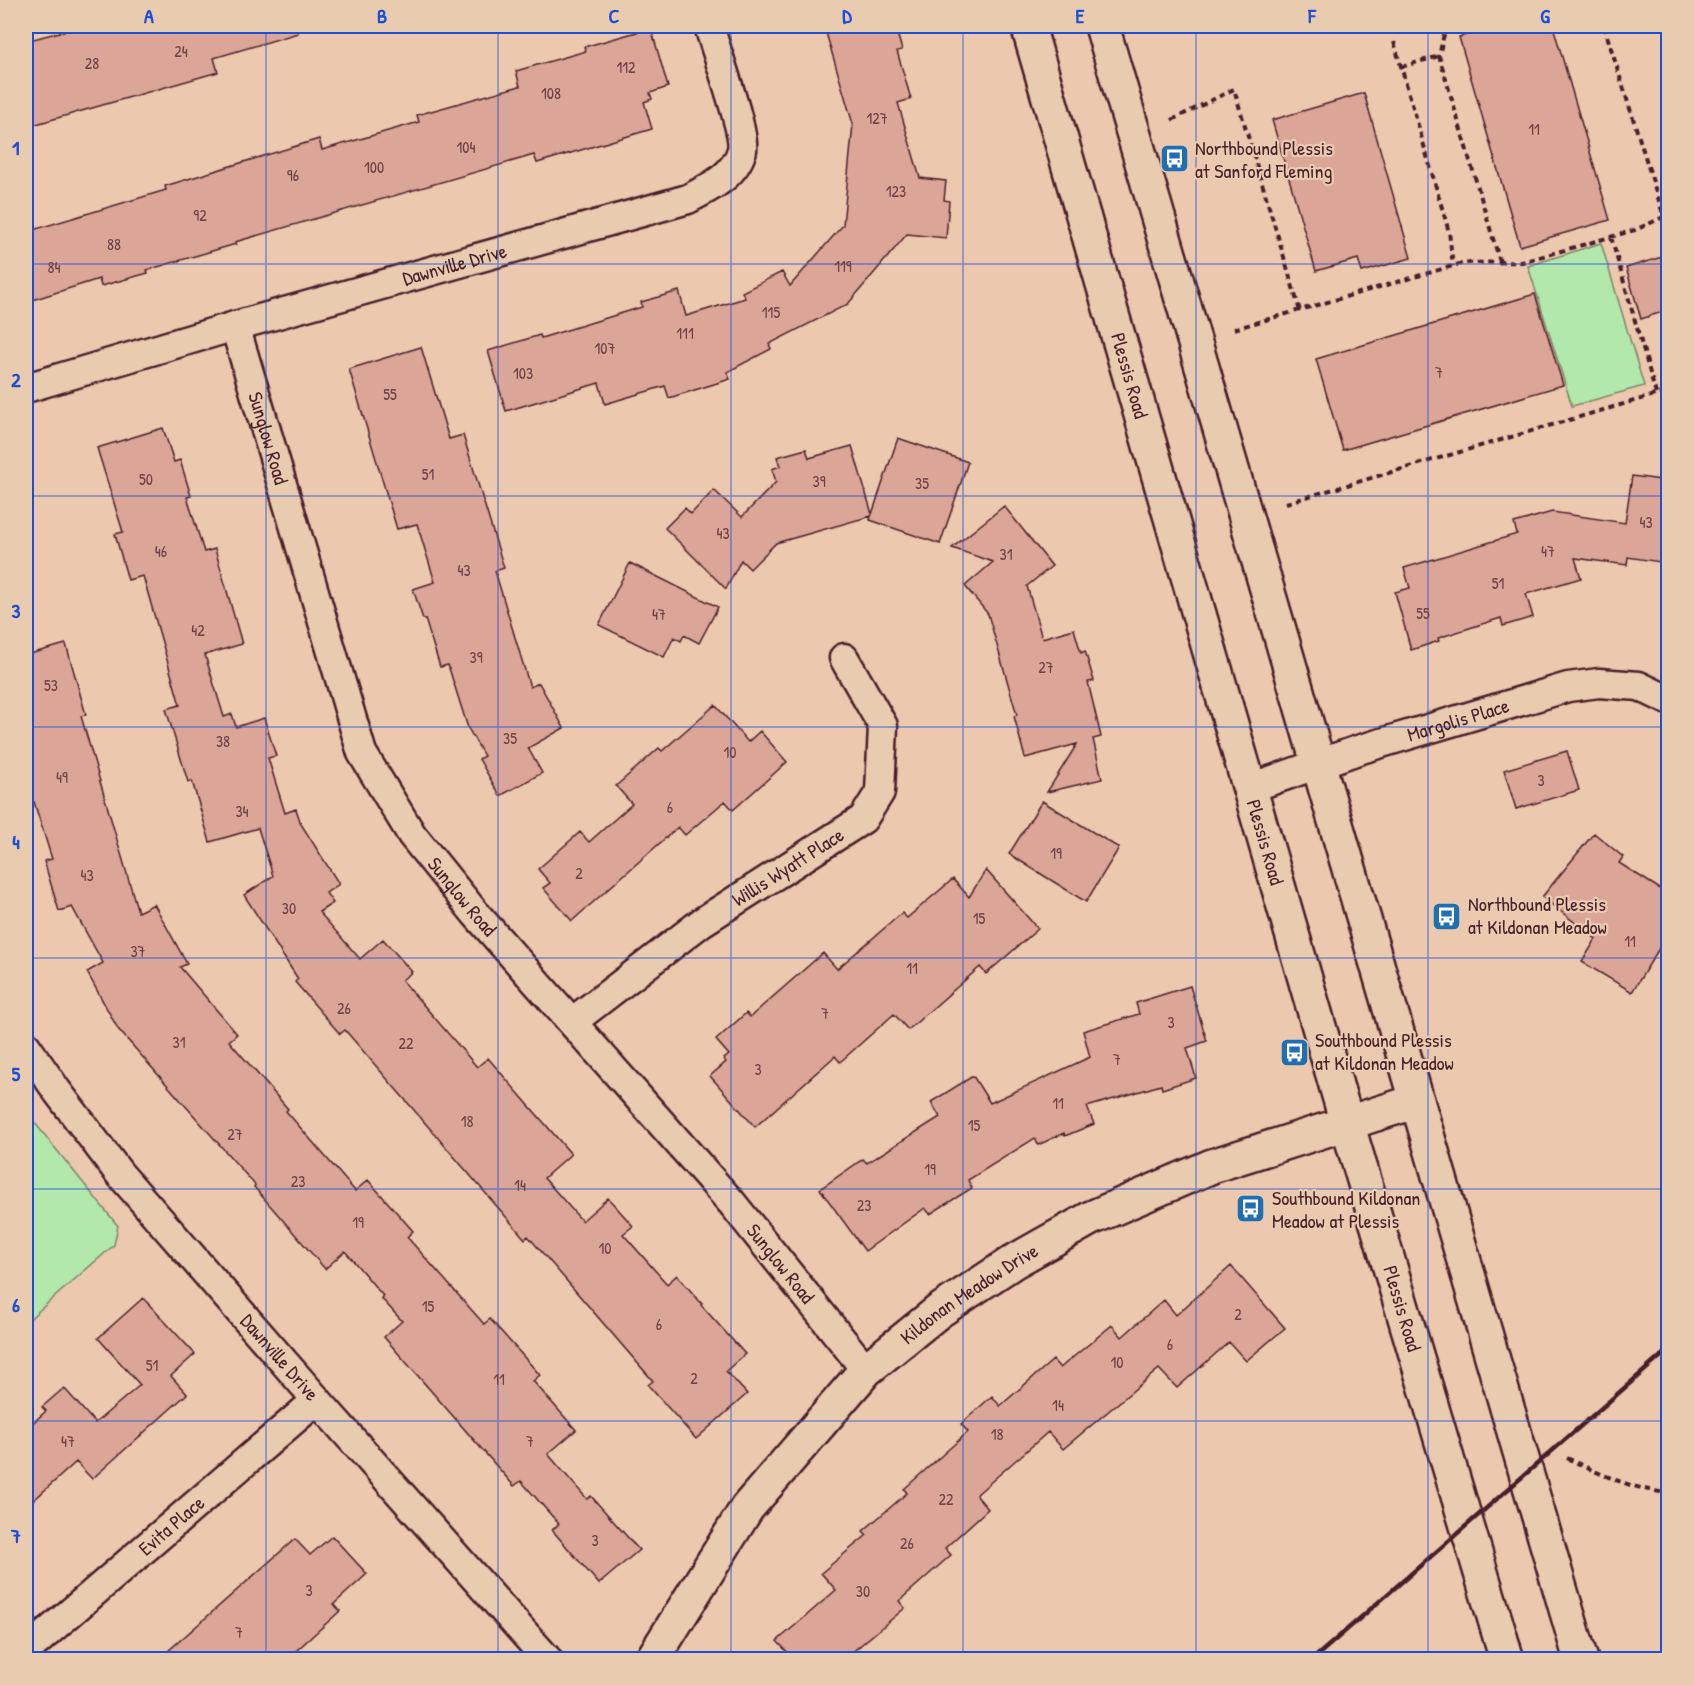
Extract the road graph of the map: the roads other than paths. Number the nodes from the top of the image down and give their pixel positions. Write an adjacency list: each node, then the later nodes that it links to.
1 (709, 26): 4 (street, Dawnville Drive)
2 (1028, 26): 9 (main road, Plessis Road)
3 (1102, 26): 8 (main road)
4 (235, 326): 5 (street, Dawnville Drive); 10 (street, Sunglow Road)
5 (26, 388)
6 (844, 658): 10 (street, Willis Wyatt Place)
7 (1668, 700): 8 (street, Margolis Place)
8 (1318, 765): 9 (street, Margolis Place); 12 (main road)
9 (1250, 788): 13 (main road, Plessis Road)
10 (572, 1022): 14 (street, Sunglow Road)
11 (26, 1046): 15 (street, Dawnville Drive)
12 (1417, 1101): 13 (main road, Kildonan Meadow Drive); 20 (main road)
13 (1347, 1123): 14 (main road, Kildonan Meadow Drive); 19 (main road, Plessis Road)
14 (866, 1370): 18 (main road, Kildonan Meadow Drive)
15 (317, 1400): 16 (street, Evita Place); 17 (street, Dawnville Drive)
16 (26, 1651)
17 (548, 1659)
18 (652, 1659)
19 (1507, 1659)
20 (1581, 1659)

